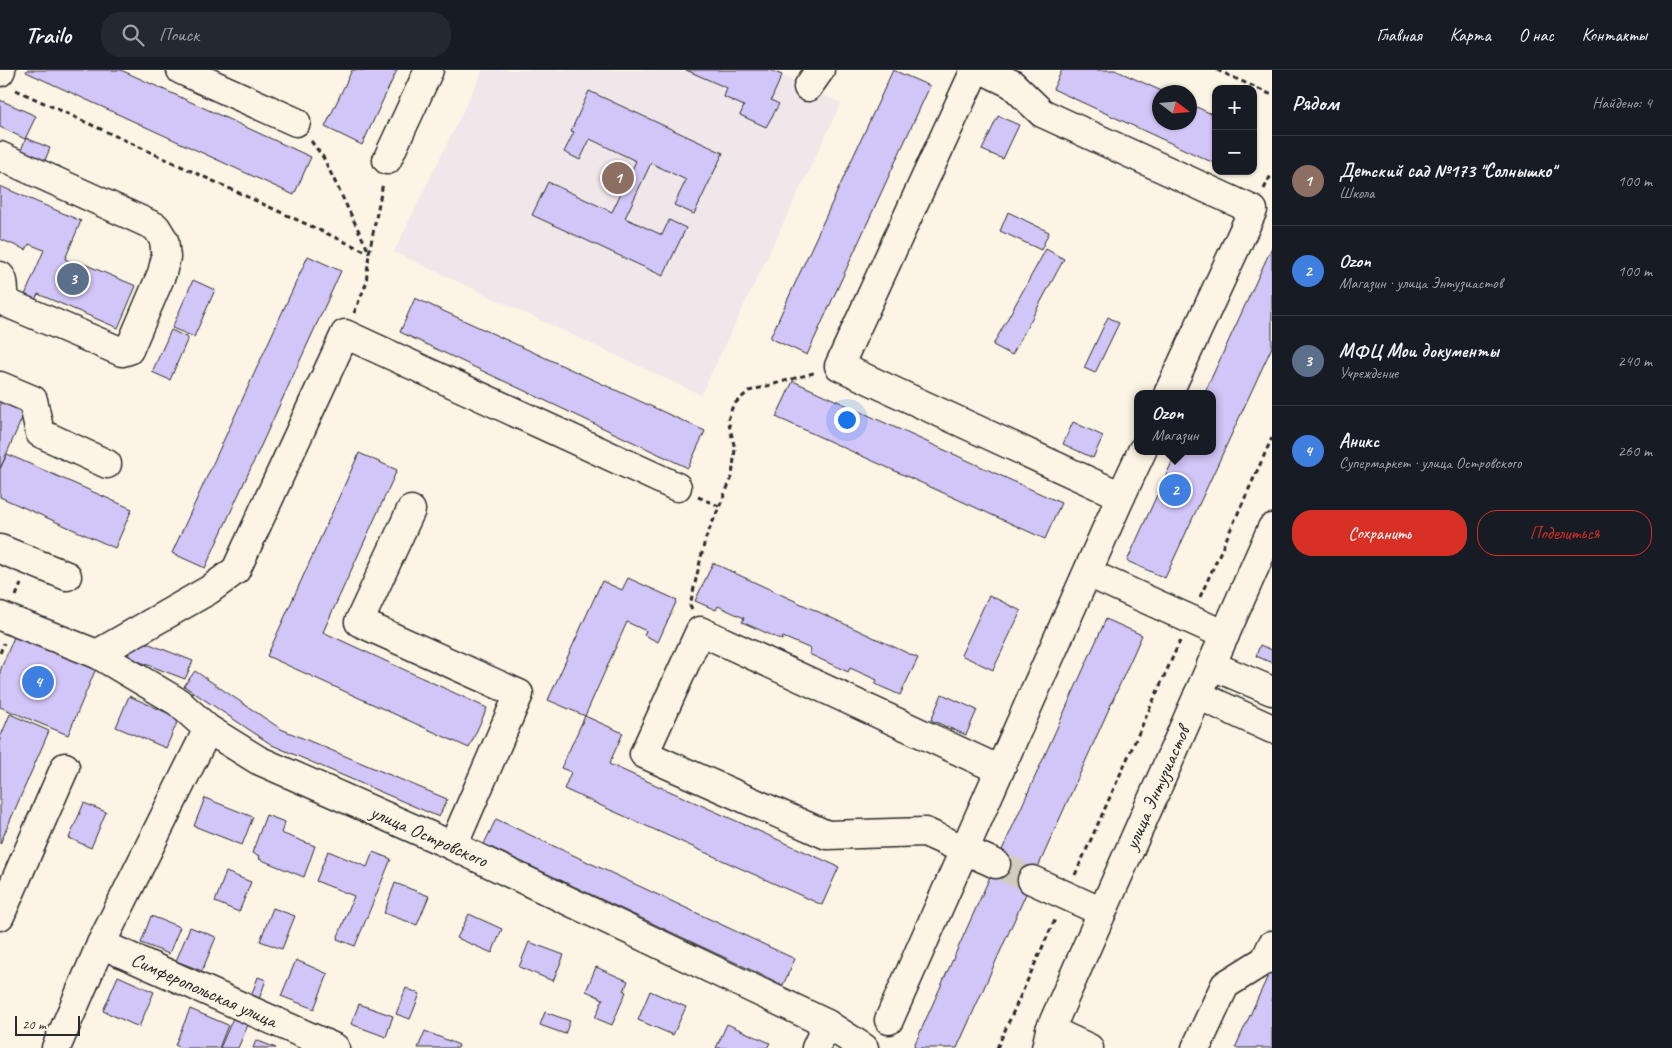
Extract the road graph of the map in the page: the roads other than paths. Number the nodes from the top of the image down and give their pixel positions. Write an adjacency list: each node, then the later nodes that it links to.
1 (182, 70): 5 (street)
2 (428, 70): 7 (street)
3 (975, 70): 14 (street)
4 (983, 70): 10 (street)
5 (296, 122)
6 (0, 156): 8 (street)
7 (387, 160)
8 (0, 276)
9 (0, 386): 12 (street)
10 (1170, 390)
11 (1140, 455): 14 (street)
12 (107, 464)
13 (677, 487): 22 (street)
14 (1121, 496): 18 (street)
15 (411, 510): 30 (street)
16 (1272, 528): 21 (street, улица Энтузиастов)
17 (0, 548): 19 (street)
18 (1088, 573): 21 (street); 29 (street)
19 (67, 576)
20 (0, 616): 22 (street, улица Островского)
21 (1224, 634): 23 (street, улица Энтузиастов)
22 (97, 654): 26 (street, улица Островского)
23 (1211, 664): 24 (street); 25 (street, улица Энтузиастов)
24 (1272, 691)
25 (1198, 695): 27 (street); 34 (street, улица Энтузиастов)
26 (208, 729): 30 (street, улица Островского); 36 (street)
27 (1272, 729)
28 (65, 767): 35 (street)
29 (1000, 770): 31 (street); 31 (street)
30 (453, 846): 39 (street, улица Островского)
31 (965, 849): 32 (street); 38 (street)
32 (996, 864)
33 (1032, 880): 34 (street)
34 (1102, 912): 40 (street, улица Энтузиастов)
35 (0, 916)
36 (101, 944): 41 (street); 42 (street, Симферопольская улица)
37 (1272, 945): 45 (street)
38 (889, 1020)
39 (821, 1036): 43 (street, улица Островского)
40 (1048, 1039): 44 (street)
41 (56, 1048)
42 (335, 1048)
43 (864, 1048)
44 (1089, 1048)
45 (1196, 1048)

